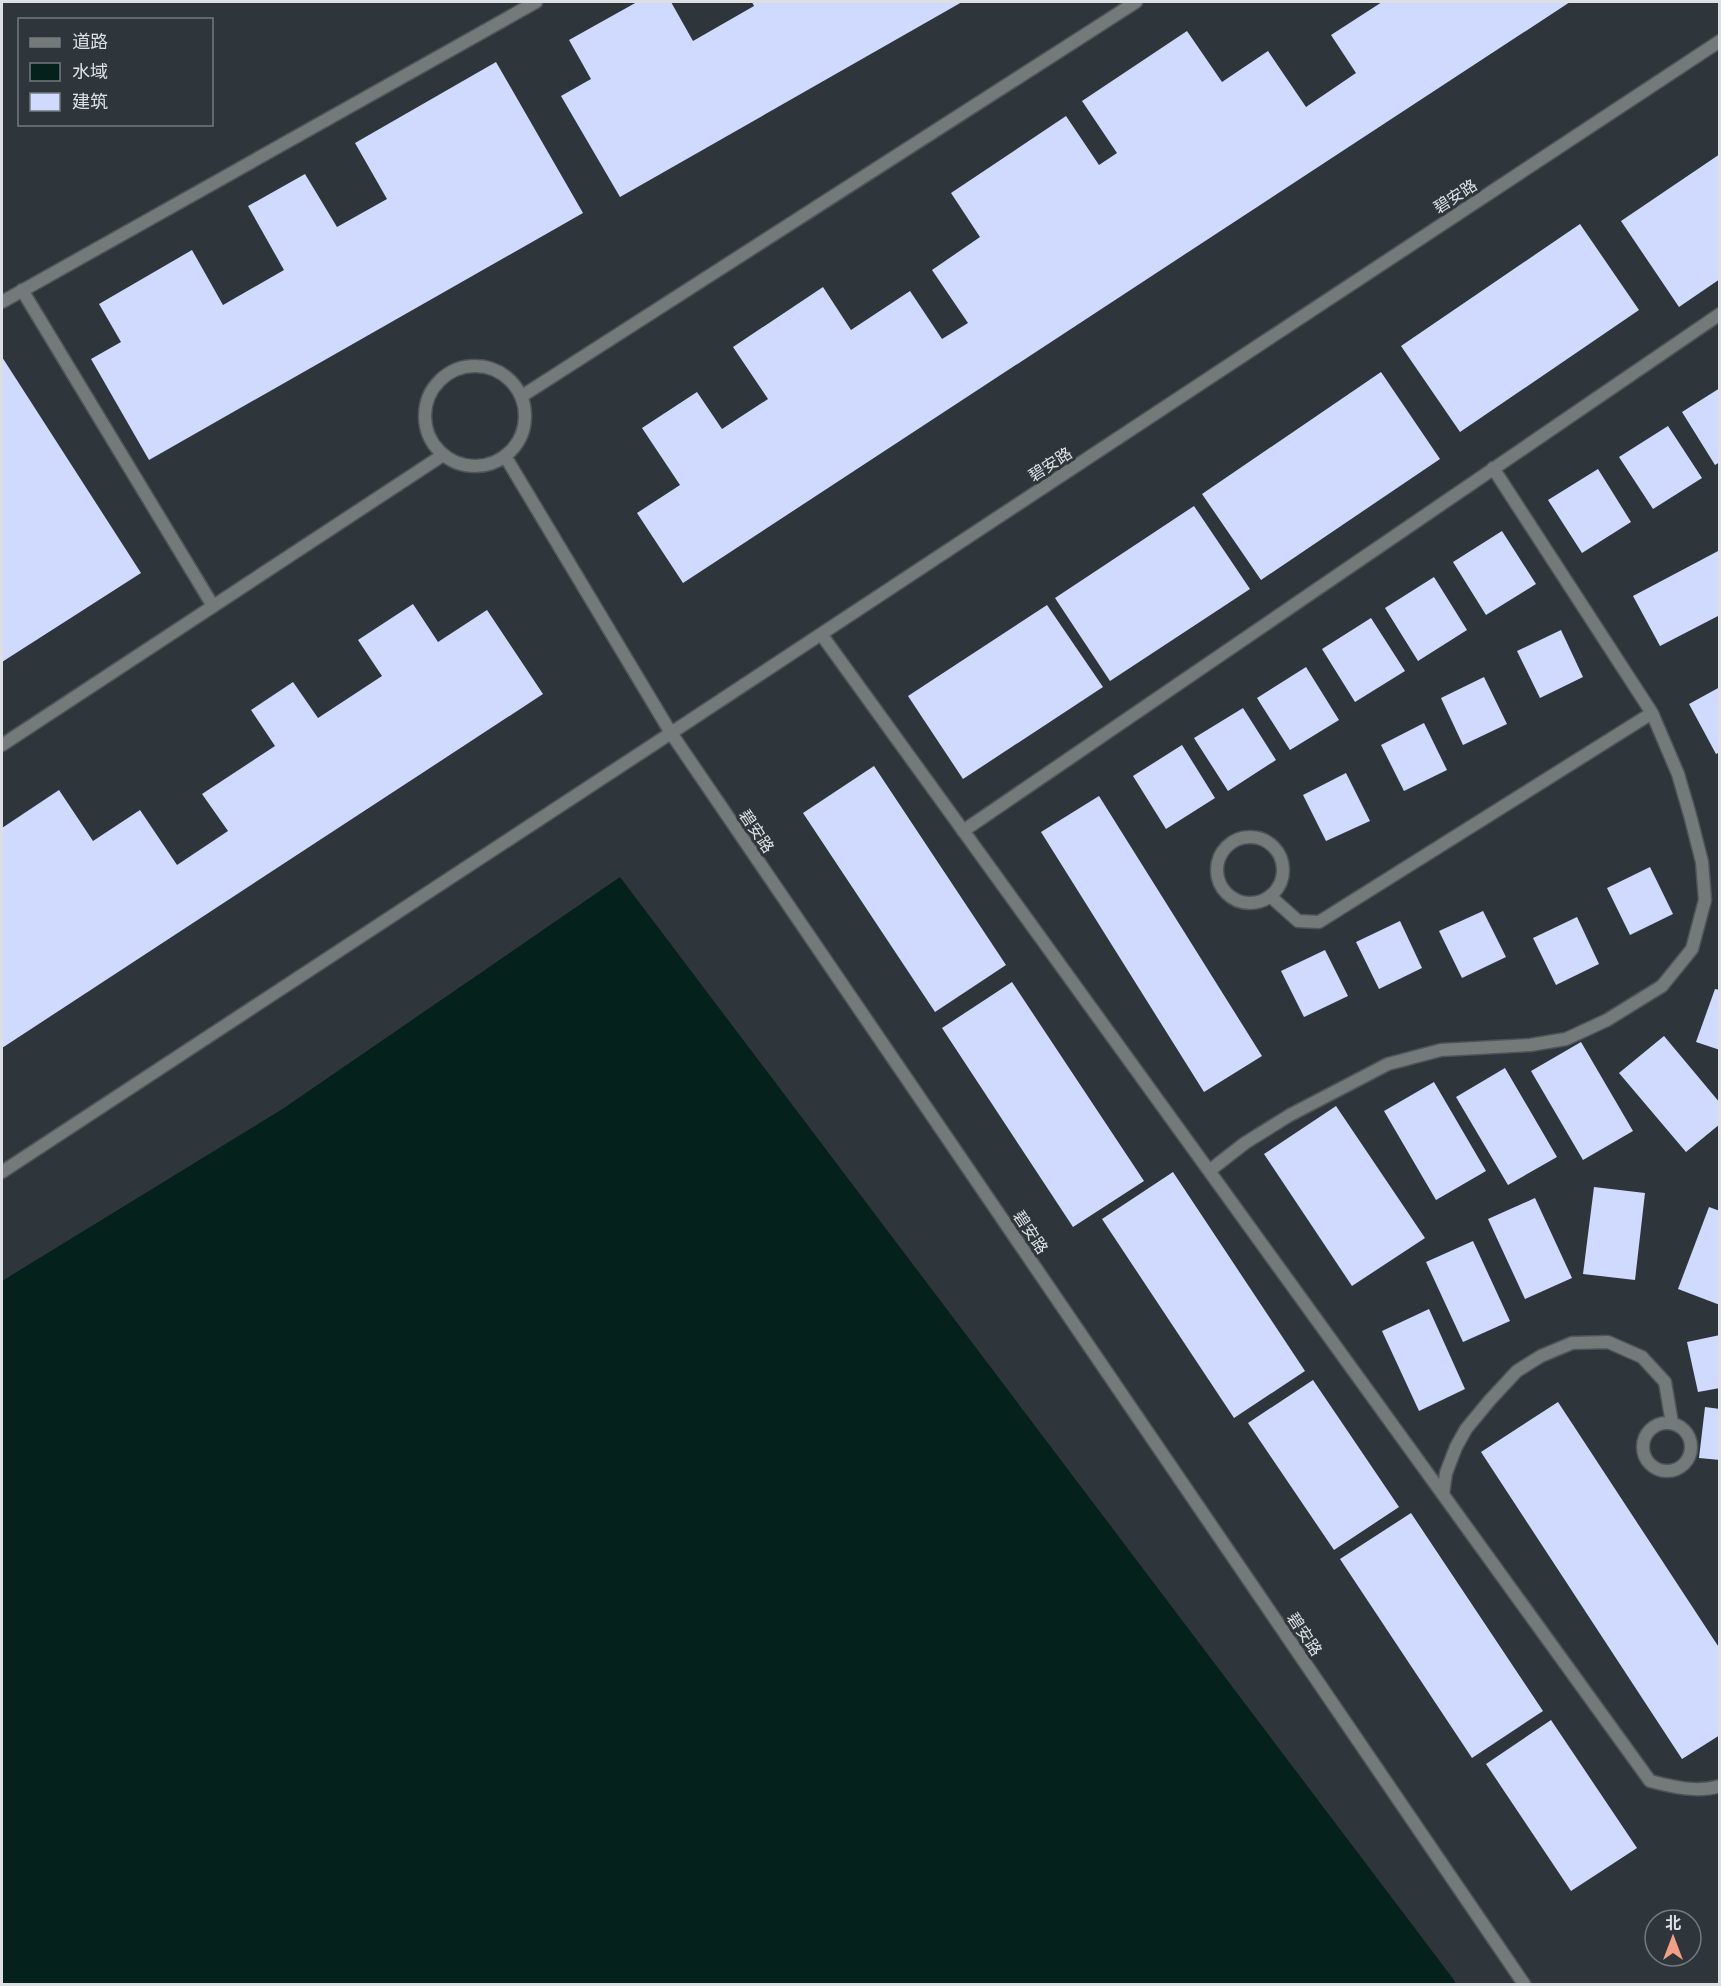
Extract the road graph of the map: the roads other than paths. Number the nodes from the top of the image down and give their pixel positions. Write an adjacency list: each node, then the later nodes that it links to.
1 (536, 2): 4 (street)
2 (1136, 2): 7 (street)
3 (1719, 41): 12 (street, 碧安路)
4 (22, 290): 5 (street); 11 (street)
5 (2, 302)
6 (1719, 314): 10 (street)
7 (522, 396): 8 (street); 9 (street)
8 (443, 455): 9 (street); 11 (street)
9 (505, 456): 14 (street)
10 (1493, 468): 13 (street); 16 (street)
11 (213, 606): 15 (street)
12 (821, 634): 14 (street, 碧安路); 16 (street)
13 (1652, 713): 17 (street); 18 (street)
14 (670, 734): 19 (street); 23 (street, 碧安路)
15 (2, 745)
16 (963, 831): 18 (street)
17 (1270, 896): 17 (street)
18 (1209, 1171): 21 (street)
19 (2, 1172)
20 (1672, 1423): 21 (street)
21 (1443, 1494): 22 (street)
22 (1719, 1786)
23 (1524, 1984)

